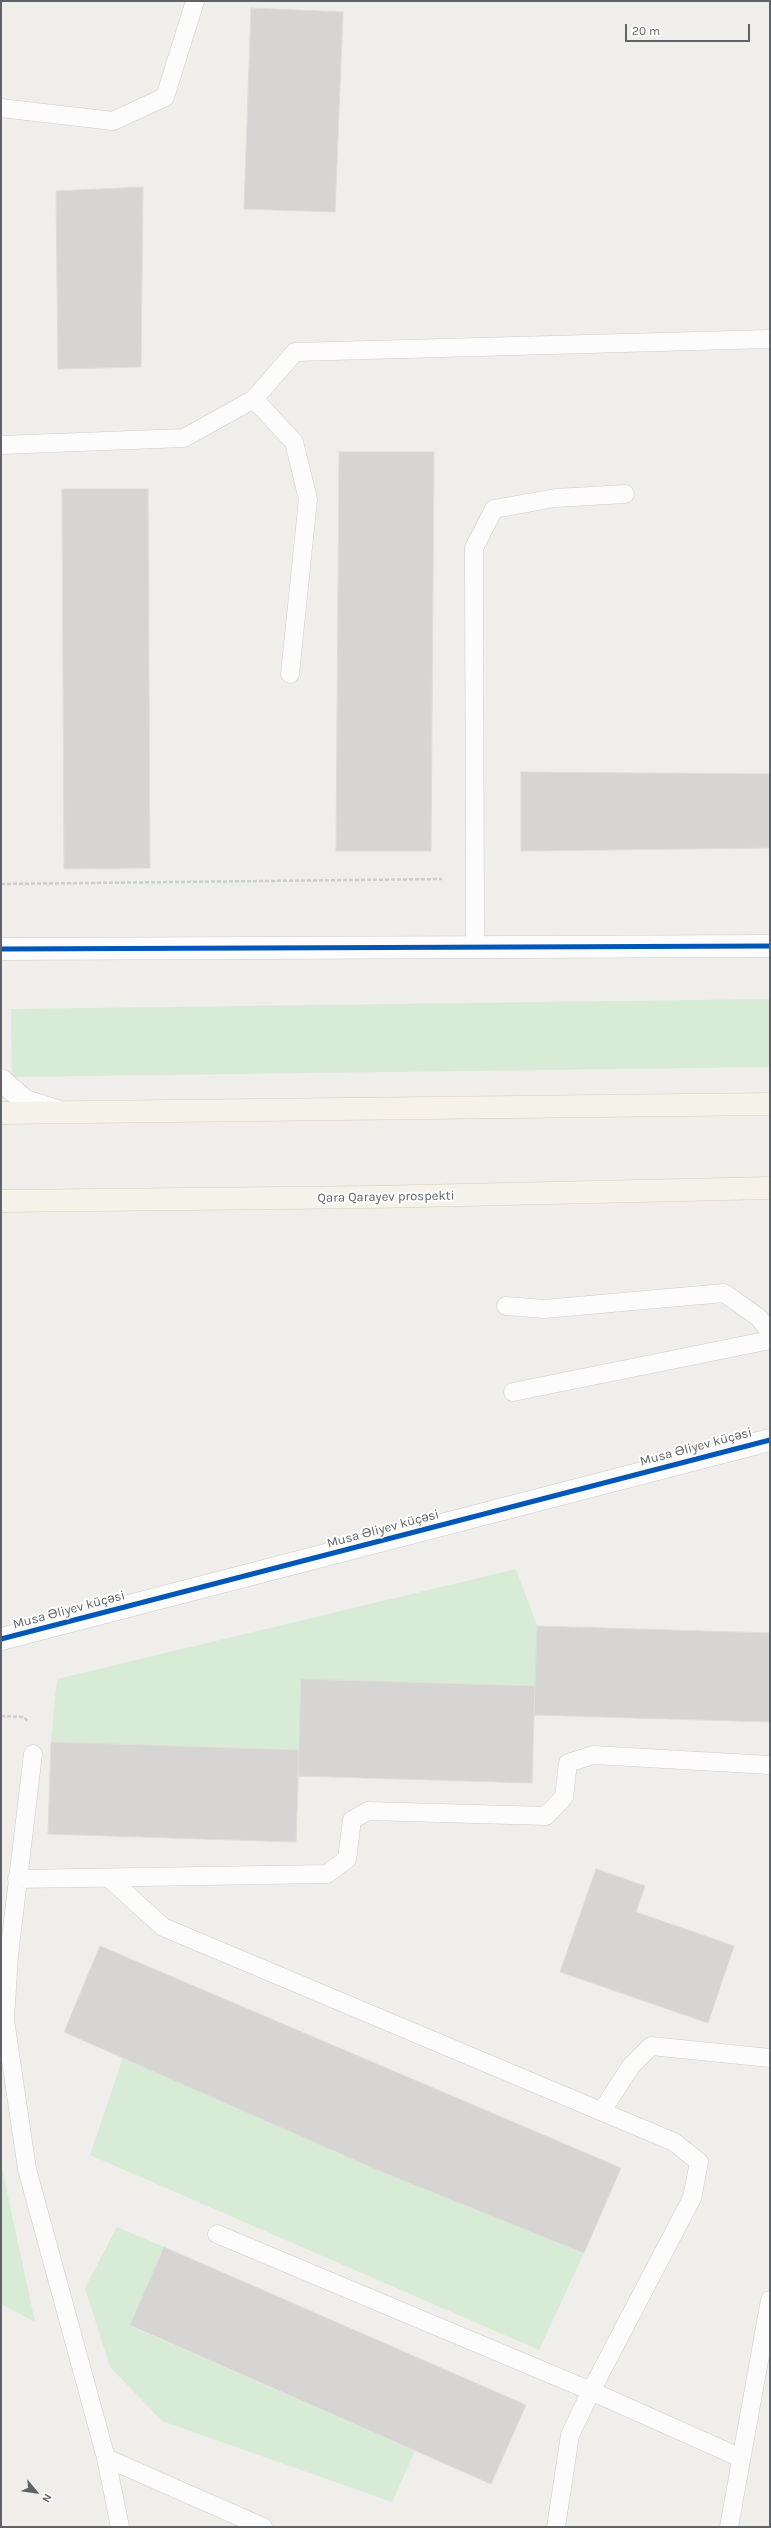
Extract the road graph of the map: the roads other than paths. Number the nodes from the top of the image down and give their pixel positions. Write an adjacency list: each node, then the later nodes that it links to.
1 (195, 1): 2 (lane)
2 (1, 108)
3 (770, 339): 4 (lane)
4 (254, 399): 5 (lane); 7 (lane)
5 (1, 445)
6 (625, 494): 9 (lane)
7 (290, 674)
8 (770, 946): 9 (street)
9 (475, 947): 10 (street)
10 (1, 949)
11 (1, 1080): 13 (street)
12 (770, 1104): 13 (main road)
13 (60, 1112): 14 (main road)
14 (1, 1113)
15 (770, 1188): 16 (main road, Qara Qarayev prospekti)
16 (1, 1201)
17 (506, 1306): 18 (lane)
18 (770, 1332)
19 (770, 1340): 20 (lane)
20 (513, 1392)
21 (770, 1440): 22 (street, Musa Əliyev küçəsi)
22 (1, 1639)
23 (33, 1754): 26 (lane)
24 (770, 1765): 25 (lane)
25 (110, 1879): 26 (lane); 28 (lane)
26 (17, 1880): 32 (lane)
27 (770, 2058): 28 (lane)
28 (602, 2112): 31 (lane)
29 (217, 2234): 31 (lane)
30 (770, 2300): 33 (lane)
31 (591, 2391): 33 (lane); 36 (lane)
32 (106, 2458): 34 (lane); 35 (lane)
33 (741, 2458): 37 (lane)
34 (120, 2527)
35 (263, 2527)
36 (556, 2527)
37 (729, 2527)

